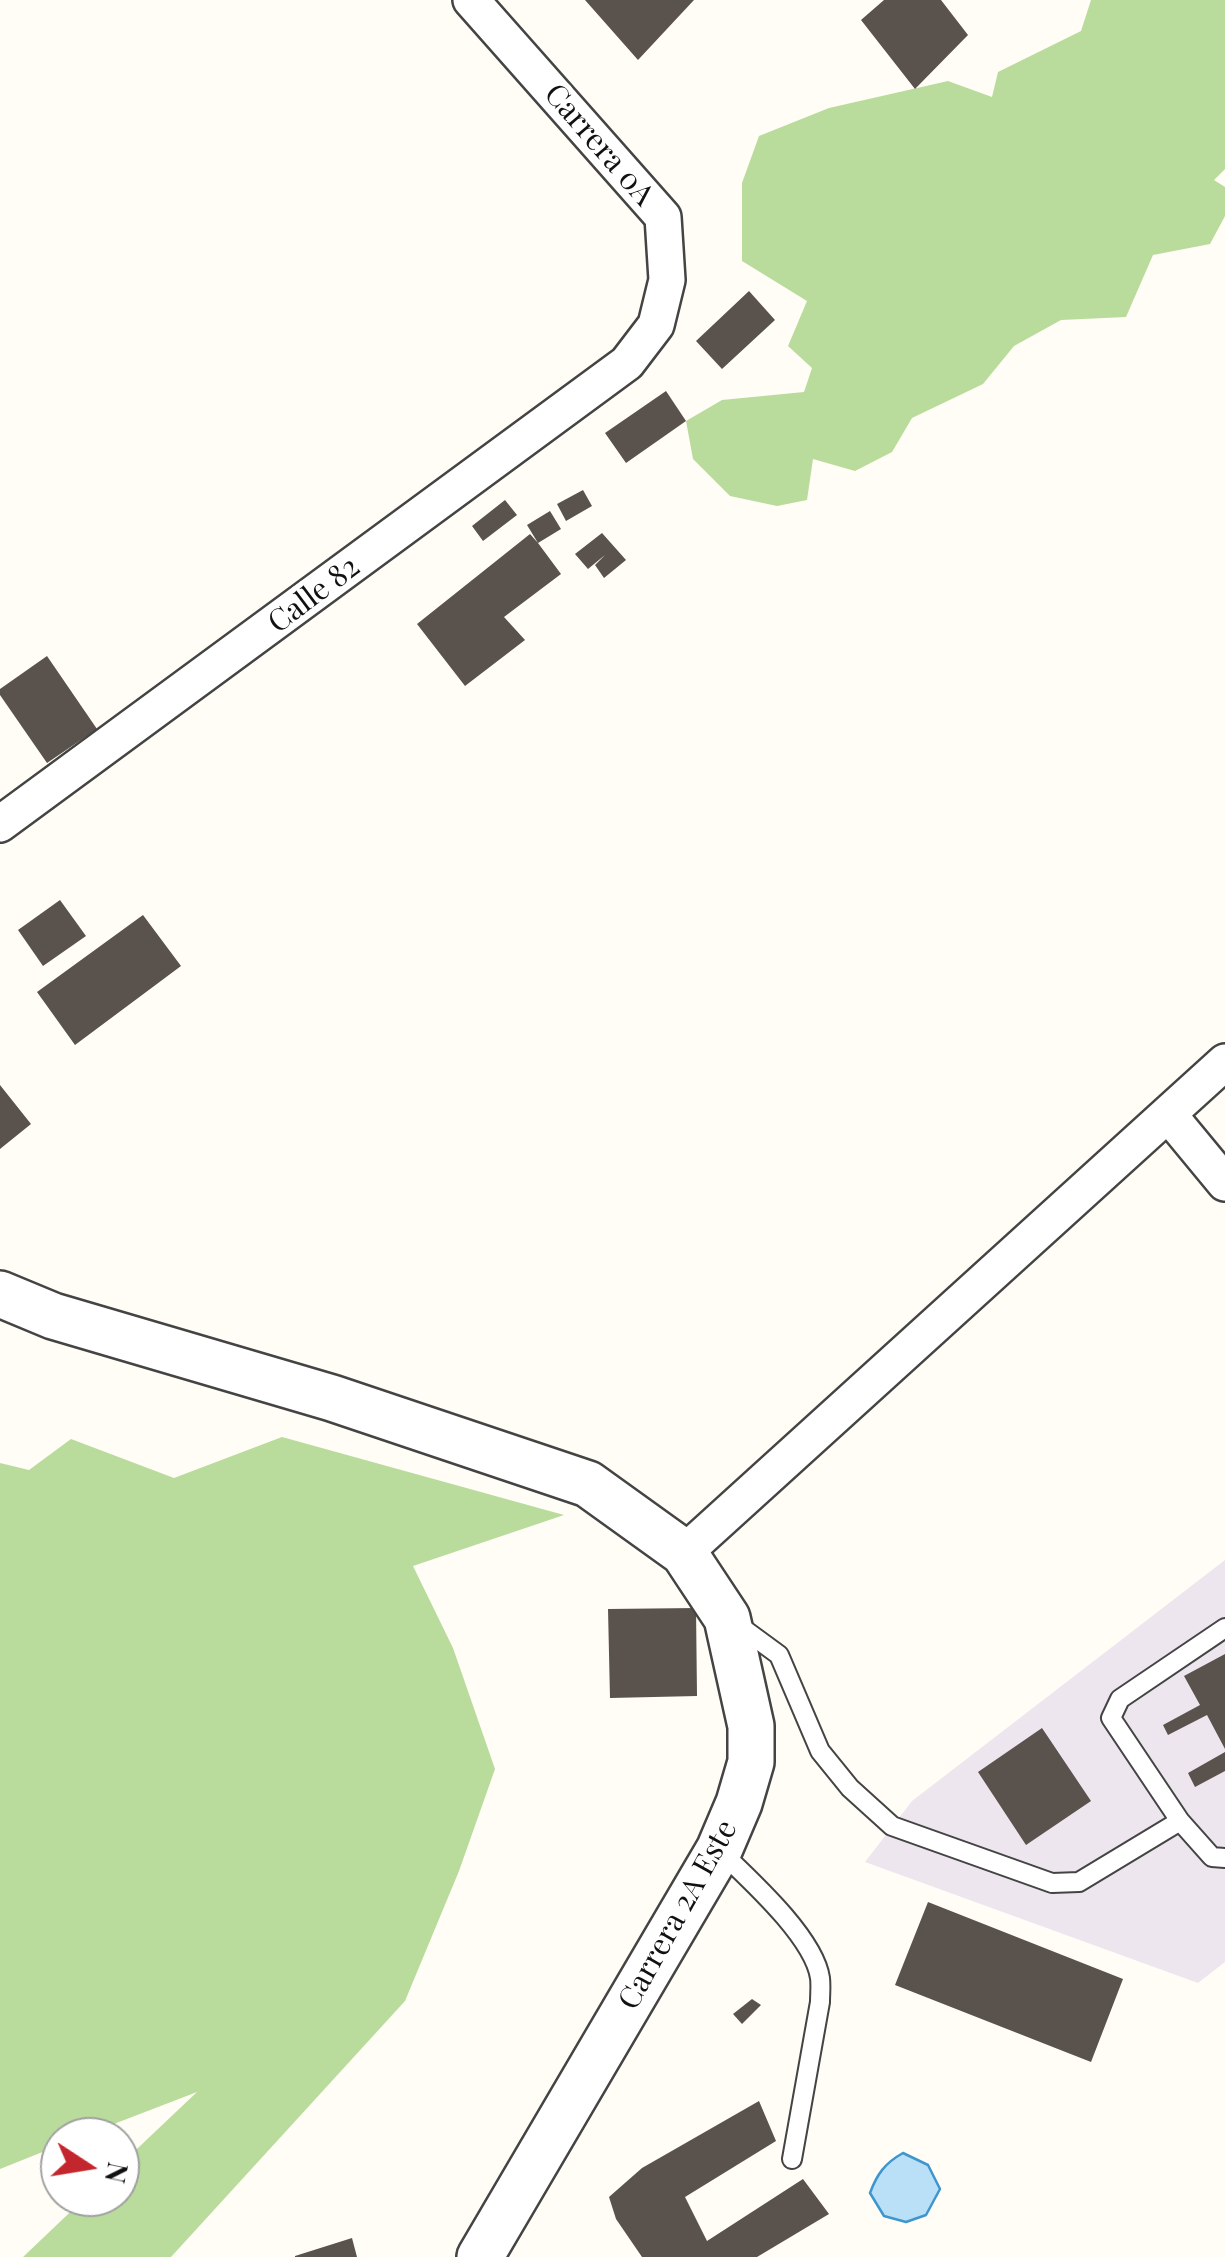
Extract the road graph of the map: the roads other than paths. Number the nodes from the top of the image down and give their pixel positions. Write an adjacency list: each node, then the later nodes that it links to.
1 (471, 0): 2 (street, Carrera 0A)
2 (626, 363): 3 (street, Calle 82)
3 (0, 824)
4 (1225, 1062): 5 (street)
5 (1168, 1114): 6 (street); 8 (street)
6 (1225, 1184)
7 (0, 1294): 8 (street)
8 (684, 1553): 9 (street, Carrera 2A Este)
9 (727, 1618): 11 (lane); 12 (street, Carrera 2A Este)
10 (1225, 1628): 11 (lane)
11 (1180, 1821): 13 (lane)
12 (719, 1850): 14 (lane); 15 (street, Carrera 2A Este)
13 (1225, 1858)
14 (792, 2159)
15 (480, 2257)

